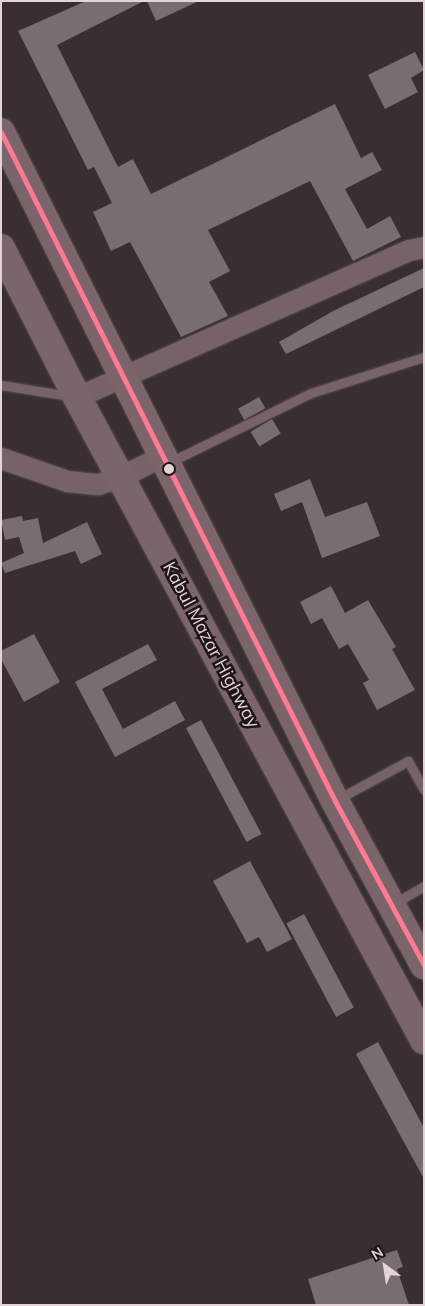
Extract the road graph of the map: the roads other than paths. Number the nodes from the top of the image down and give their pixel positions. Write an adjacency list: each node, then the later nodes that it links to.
1 (1, 132): 5 (highway)
2 (424, 247): 5 (street)
3 (1, 248): 7 (highway, Kabul Mazar Highway)
4 (424, 357): 9 (lane)
5 (123, 378): 7 (street); 9 (highway)
6 (1, 385): 7 (lane)
7 (77, 397): 10 (highway, Kabul Mazar Highway)
8 (1, 458): 10 (street)
9 (166, 459): 10 (street); 12 (highway)
10 (120, 477): 15 (highway, Kabul Mazar Highway)
11 (424, 790): 12 (lane)
12 (335, 801): 14 (highway)
13 (424, 886): 14 (lane)
14 (390, 905): 15 (highway); 16 (highway)
15 (360, 922): 17 (highway, Kabul Mazar Highway)
16 (424, 965)
17 (424, 1040)

